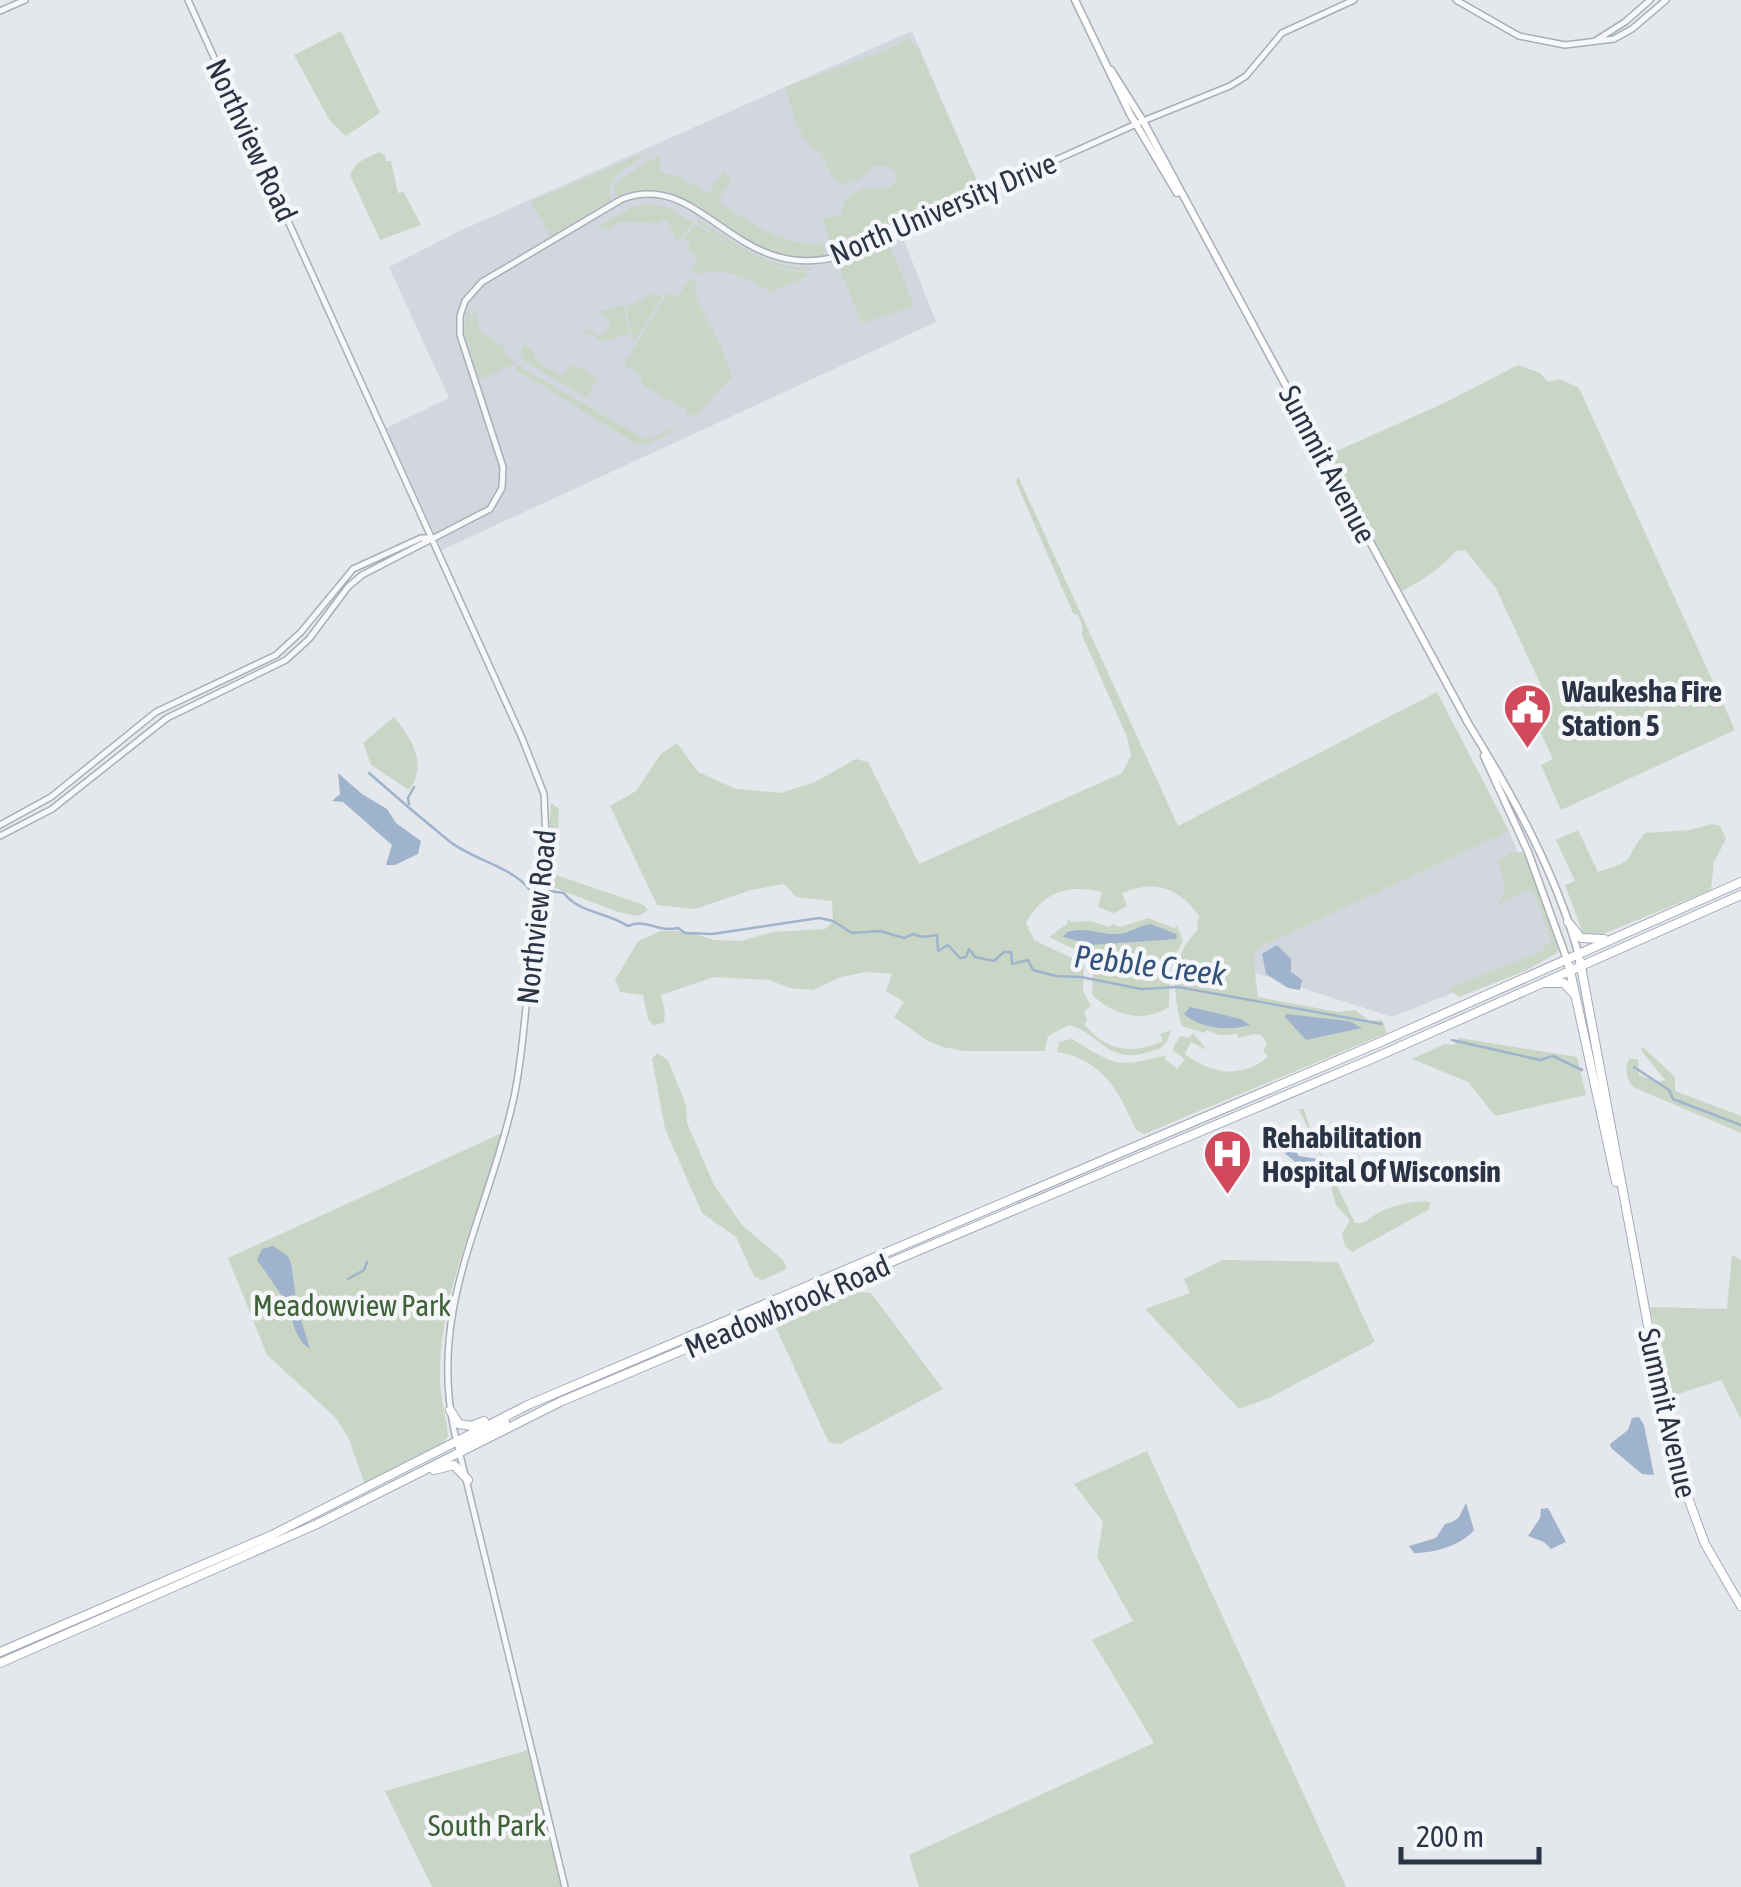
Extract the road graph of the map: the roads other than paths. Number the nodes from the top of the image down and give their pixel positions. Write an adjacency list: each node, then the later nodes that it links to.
1 (25, 0): 8 (street)
2 (188, 0): 11 (street, Northview Road)
3 (1074, 0): 10 (main road, Summit Avenue)
4 (1354, 0): 10 (street, North University Drive)
5 (1456, 0): 9 (street)
6 (1650, 0): 9 (street)
7 (1666, 0): 9 (street)
8 (0, 11)
9 (1595, 41)
10 (1140, 122): 11 (street, North University Drive); 12 (main road, Summit Avenue)
11 (431, 538): 13 (street, North University Drive); 14 (street, North University Drive); 27 (street, Northview Road)
12 (1468, 723): 17 (main road, Summit Avenue); 20 (main road, Summit Avenue)
13 (0, 825)
14 (0, 836)
15 (1741, 882): 18 (main road, Meadowbrook Road)
16 (1741, 895): 21 (main road, Meadowbrook Road)
17 (1568, 922): 18 (main road); 19 (main road, Summit Avenue)
18 (1608, 939): 19 (main road, Meadowbrook Road)
19 (1578, 952): 20 (main road, Meadowbrook Road); 21 (main road, Summit Avenue)
20 (1566, 957): 22 (main road, Summit Avenue); 26 (main road, Meadowbrook Road)
21 (1581, 964): 22 (main road, Meadowbrook Road); 25 (main road, Summit Avenue)
22 (1570, 970): 23 (main road, Meadowbrook Road); 24 (main road, Summit Avenue)
23 (1539, 983): 24 (main road); 29 (main road, Meadowbrook Road)
24 (1578, 1004): 25 (main road, Summit Avenue)
25 (1624, 1209): 32 (main road, Summit Avenue)
26 (524, 1407): 27 (main road); 28 (main road, Meadowbrook Road); 29 (main road)
27 (450, 1410): 28 (street, Northview Road)
28 (457, 1440): 29 (street, Northview Road); 33 (main road, Meadowbrook Road)
29 (460, 1452): 30 (street, Northview Road); 31 (main road, Meadowbrook Road)
30 (468, 1480): 31 (main road); 35 (street, Northview Road)
31 (389, 1488): 34 (main road, Meadowbrook Road)
32 (1741, 1606)
33 (0, 1652)
34 (0, 1662)
35 (565, 1887)

